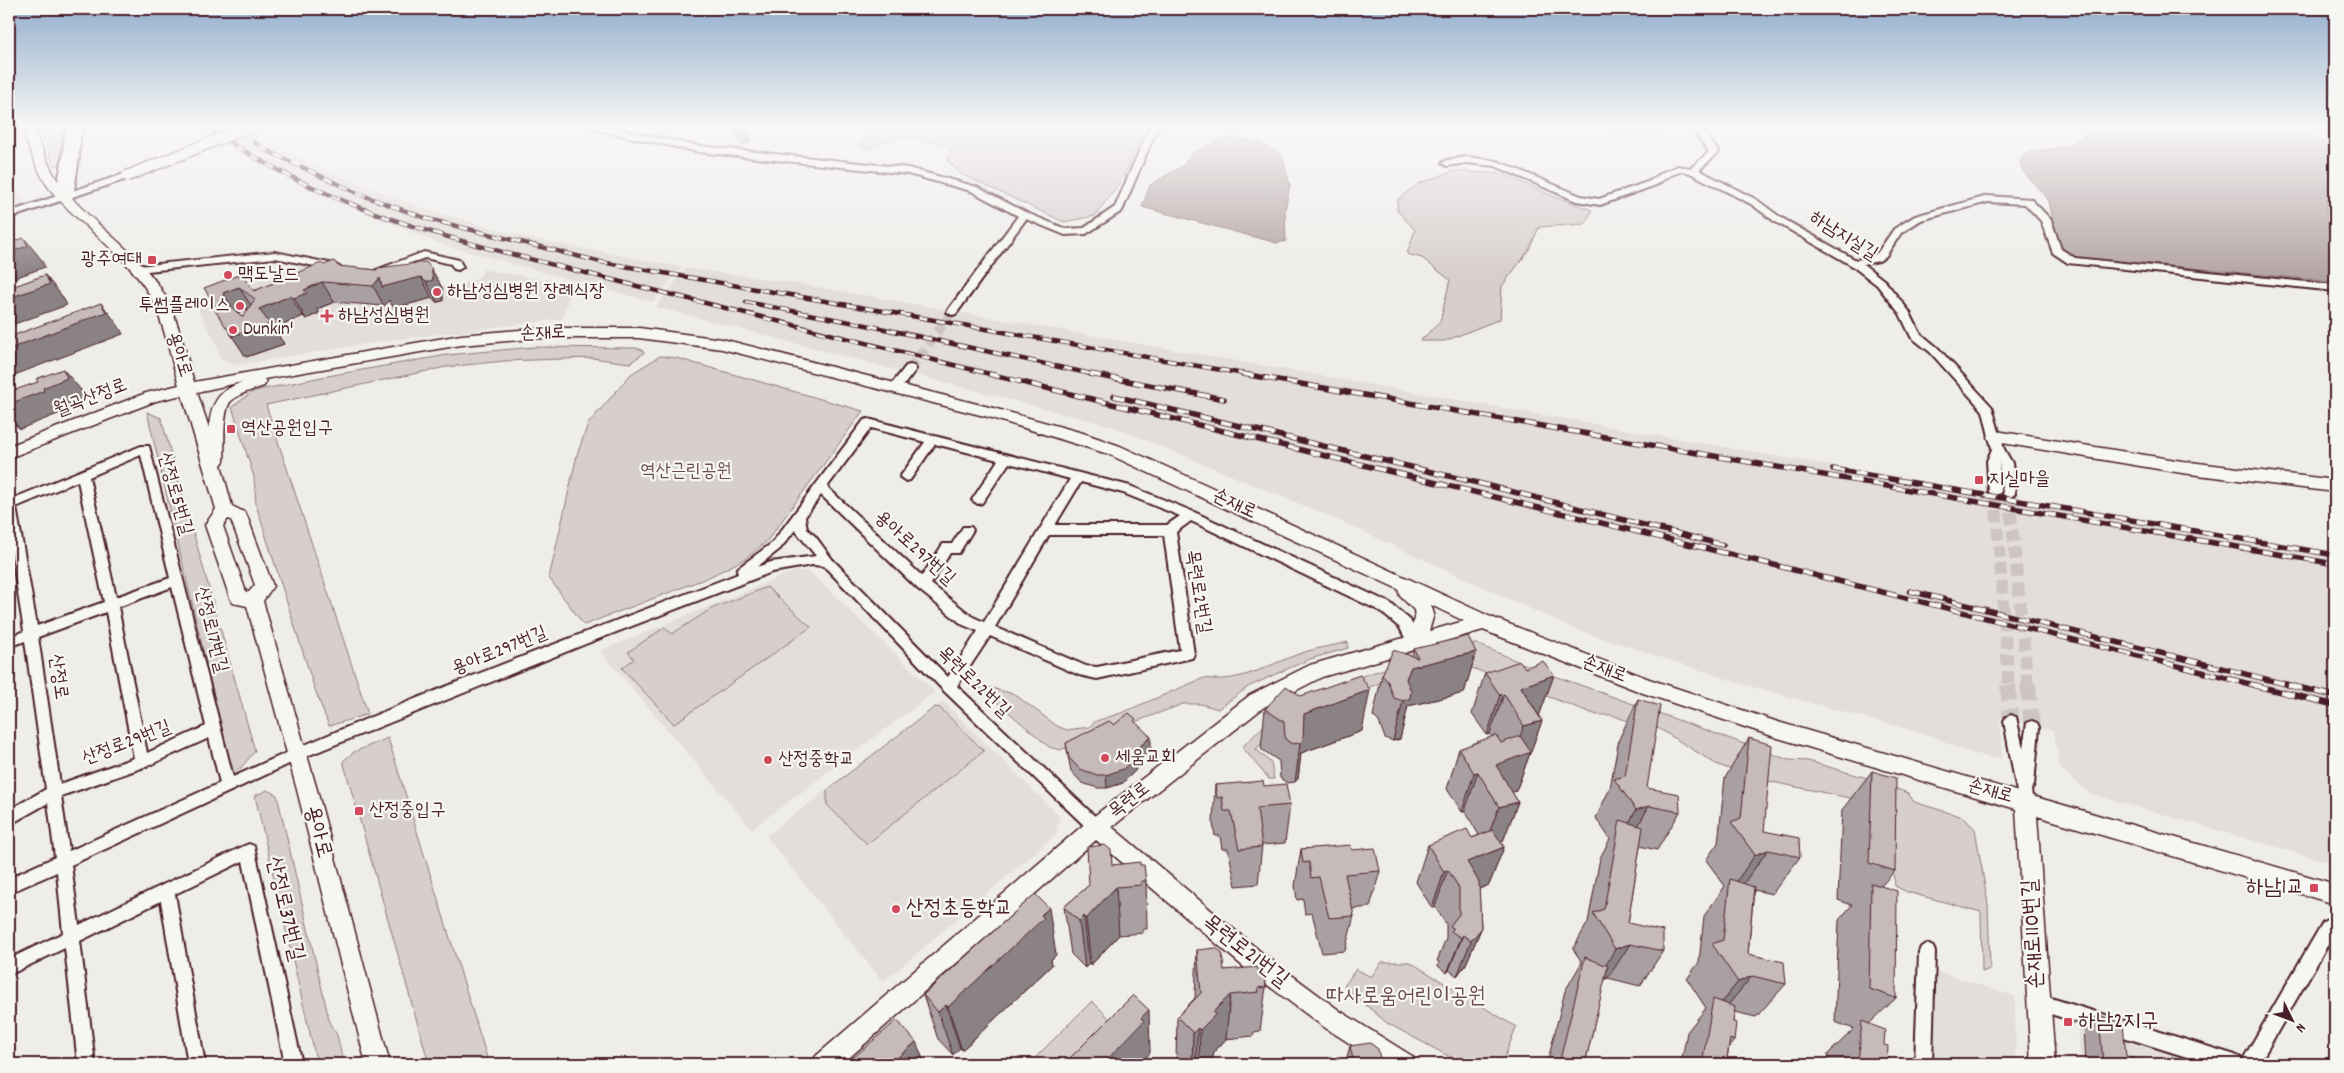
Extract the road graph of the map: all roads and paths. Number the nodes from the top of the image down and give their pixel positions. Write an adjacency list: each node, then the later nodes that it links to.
1 (49, 176): 9 (main road, 용아로)
2 (68, 176): 9 (highway)
3 (127, 176): 9 (street, bridge)
4 (928, 176): 11 (street)
5 (1133, 176): 11 (street)
6 (1526, 176): 7 (street)
7 (1663, 176)
8 (1705, 176): 12 (street, 하남지실길)
9 (64, 197): 10 (street); 14 (main road, 용아로)
10 (9, 215)
11 (1024, 215): 18 (street)
12 (1855, 263): 17 (street); 24 (street, 하남지실길)
13 (458, 268): 16 (street)
14 (138, 269): 15 (street); 21 (main road, 용아로)
15 (344, 270)
16 (371, 274)
17 (2335, 288)
18 (952, 312)
19 (910, 369): 22 (street)
20 (284, 370): 21 (main road, 손재로); 22 (main road, 손재로); 28 (main road)
21 (189, 388): 25 (main road, 월곡산정로); 28 (main road, 용아로)
22 (895, 388): 47 (main road, 손재로)
23 (932, 440): 26 (street, 목련로2번길); 30 (street); 32 (street, 목련로2번길)
24 (1997, 443): 31 (main road); 33 (street); 34 (street, 하남지실길)
25 (9, 452)
26 (1006, 458): 29 (street, 목련로2번길); 35 (street)
27 (82, 474): 36 (street, 산정로5번길); 48 (street, 산정로5번길); 52 (street)
28 (216, 474): 37 (main road, 용아로)
29 (1078, 476): 38 (street, 목련로2번길); 41 (street)
30 (906, 477)
31 (2335, 486)
32 (821, 488): 39 (street); 49 (street, 용아로297번길)
33 (1995, 492)
34 (2009, 494)
35 (978, 500)
36 (9, 503): 55 (street, 산정로)
37 (224, 510): 51 (main road); 51 (main road)
38 (1190, 515): 42 (street, 목련로2번길); 57 (street, 목련로2번길)
39 (799, 518): 43 (street, 목련로22번길); 44 (street)
40 (966, 530): 49 (street)
41 (1047, 530): 42 (street); 54 (street)
42 (1169, 530): 54 (street, 목련로2번길)
43 (810, 539): 44 (street); 45 (street); 46 (street, 목련로22번길)
44 (777, 544): 45 (street); 50 (street)
45 (793, 562): 46 (street); 50 (street)
46 (828, 562): 58 (street, 목련로22번길)
47 (1382, 573): 53 (main road, 손재로); 57 (main road)
48 (178, 580): 52 (street, 산정로17번길); 61 (street, 산정로17번길)
49 (923, 585): 54 (street, 용아로297번길)
50 (718, 588): 62 (street, 용아로297번길)
51 (254, 600): 62 (main road, 용아로)
52 (111, 604): 55 (street, 산정로17번길); 63 (street)
53 (1484, 622): 57 (main road, 목련로); 66 (main road, 손재로)
54 (987, 629): 58 (street)
55 (30, 632): 56 (street, 산정로17번길); 65 (street, 산정로)
56 (9, 642)
57 (1414, 642): 68 (main road, 목련로)
58 (949, 687): 68 (street, 목련로22번길)
59 (2011, 721): 66 (street)
60 (2032, 727): 66 (street)
61 (214, 729): 63 (street, 산정로29번길); 64 (street, 산정로17번길)
62 (297, 754): 64 (street); 82 (main road, 용아로)
63 (142, 762): 65 (street, 산정로29번길)
64 (228, 787): 69 (street)
65 (54, 792): 67 (street, 산정로29번길); 69 (street, 산정로)
66 (2026, 803): 72 (main road, 손재로); 77 (main road, 손재로110번길)
67 (9, 818)
68 (1096, 827): 83 (main road, 목련로); 84 (main road, 목련로21번길)
69 (63, 860): 70 (street); 74 (street, 산정로)
70 (9, 886)
71 (167, 891): 74 (street, 산정로37번길); 80 (street); 81 (street, 산정로37번길)
72 (2335, 894)
73 (2329, 926): 87 (street)
74 (73, 936): 76 (street, 산정로37번길); 79 (street, 산정로)
75 (1927, 952): 78 (street)
76 (9, 967)
77 (2038, 1002): 85 (main road, 손재로110번길); 86 (street)
78 (1926, 1063)
79 (87, 1064)
80 (197, 1064)
81 (294, 1064)
82 (378, 1064)
83 (824, 1064)
84 (1404, 1064)
85 (2043, 1064)
86 (2235, 1064)
87 (2250, 1064)

